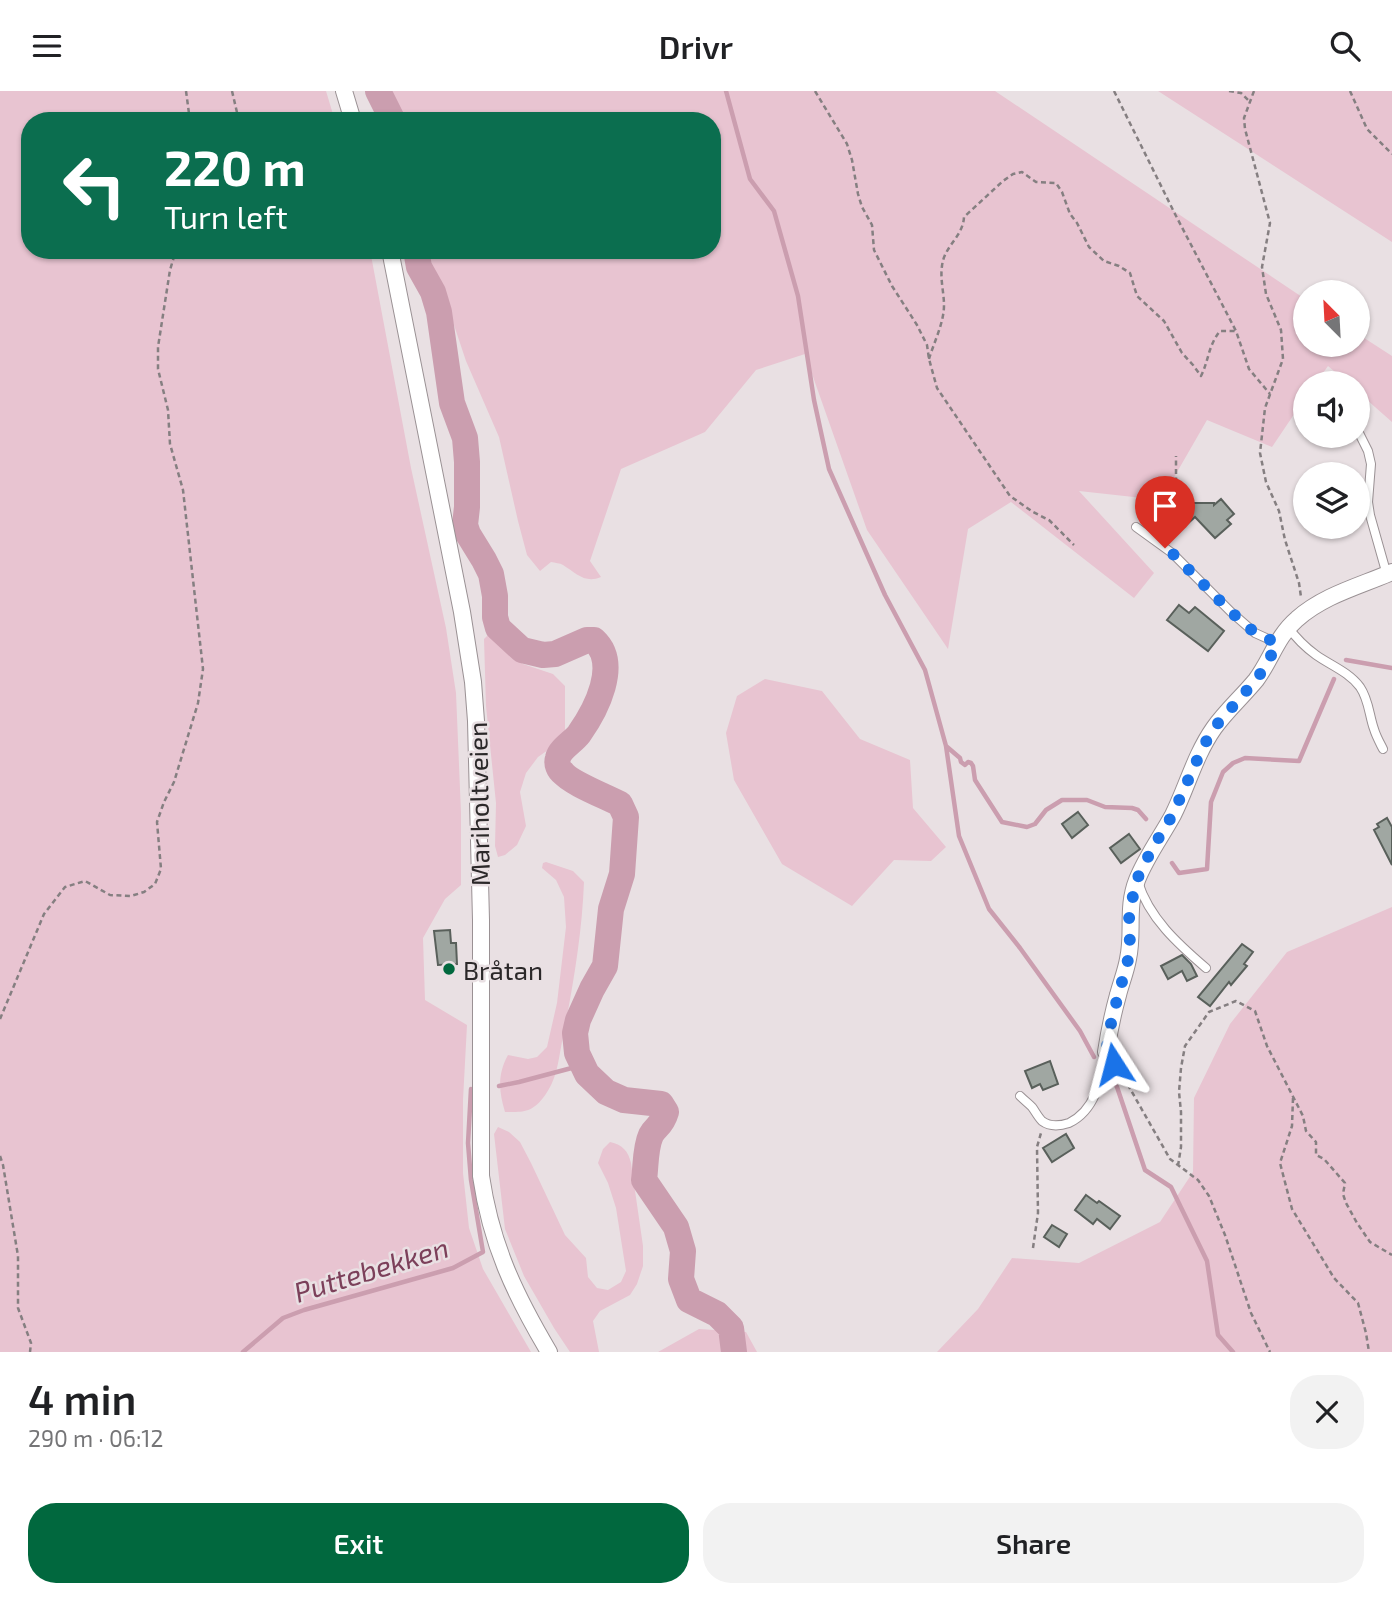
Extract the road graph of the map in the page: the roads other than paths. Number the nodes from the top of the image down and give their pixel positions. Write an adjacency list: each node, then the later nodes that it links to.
1 (344, 91): 2 (street)
2 (351, 112)
3 (392, 259): 14 (street, Mariholtveien)
4 (1366, 448): 6 (lane)
5 (1136, 527): 8 (lane)
6 (1389, 573): 7 (street)
7 (1289, 627): 8 (street); 9 (lane)
8 (1277, 643): 10 (street)
9 (1383, 750)
10 (1137, 879): 11 (lane); 12 (street)
11 (1206, 968)
12 (1106, 1052): 13 (lane)
13 (1020, 1096)
14 (550, 1352)

